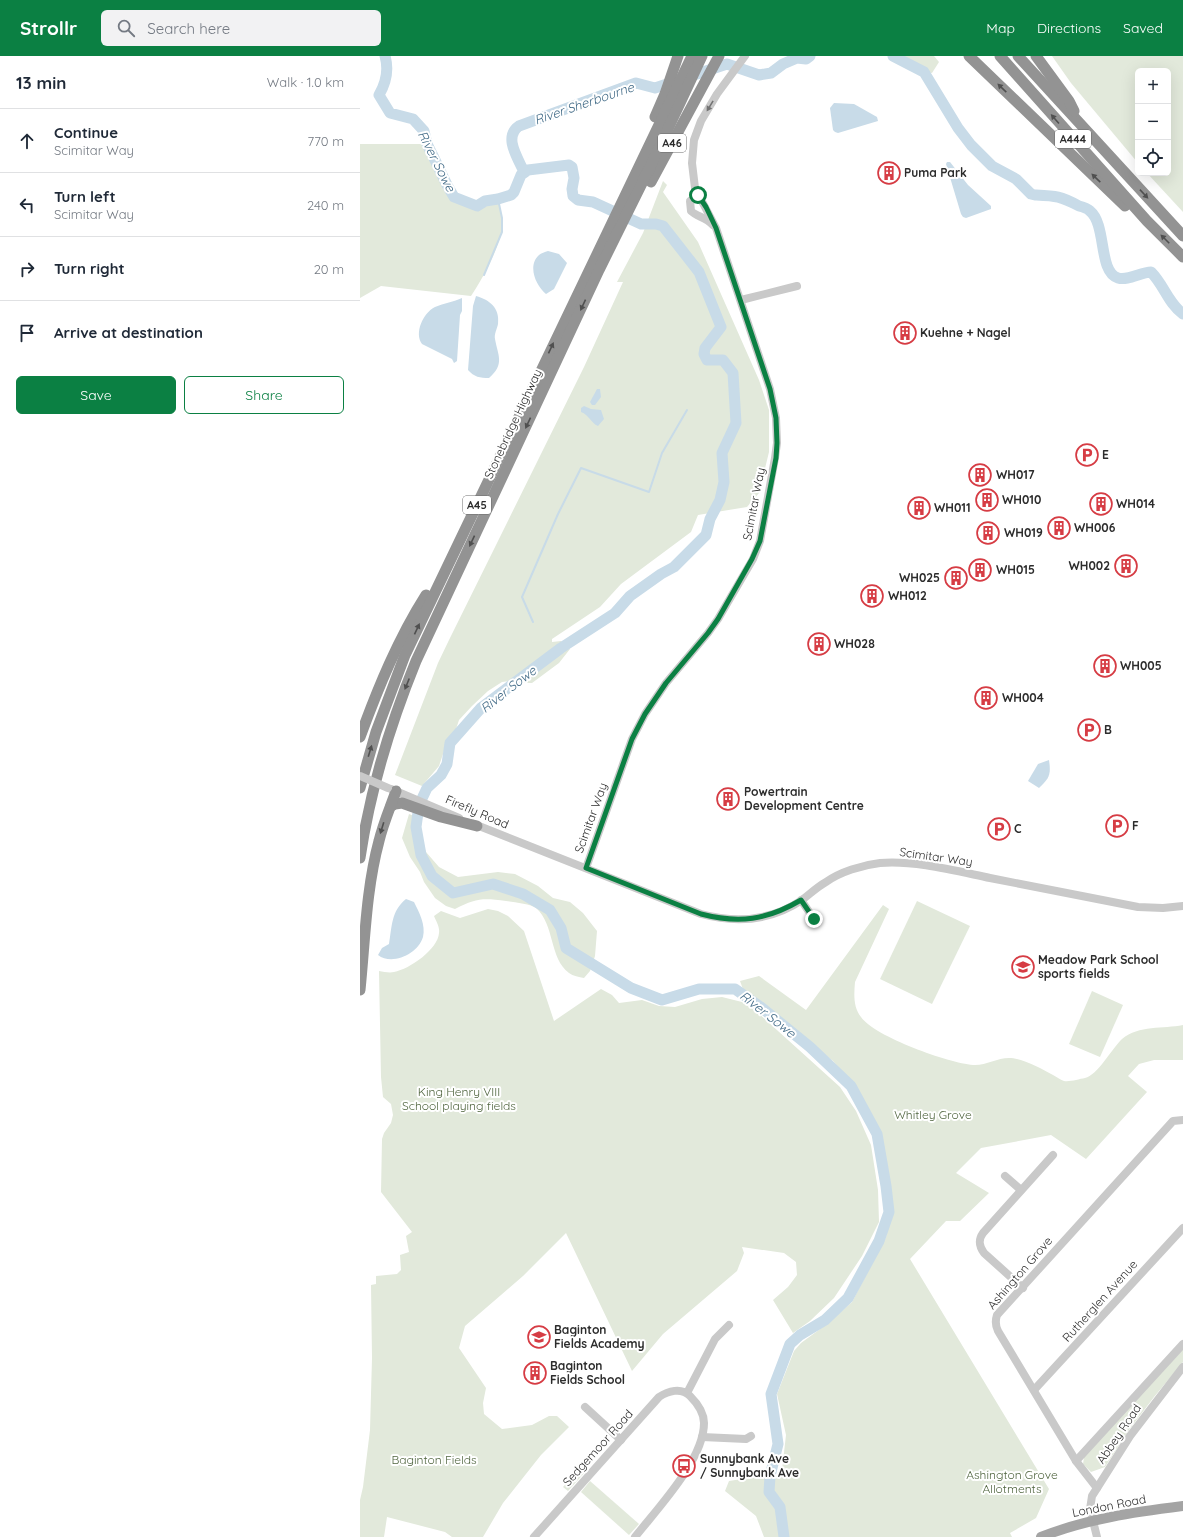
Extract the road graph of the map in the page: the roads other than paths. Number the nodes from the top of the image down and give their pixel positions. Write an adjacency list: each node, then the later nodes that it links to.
1 (678, 56): 10 (highway)
2 (692, 56): 10 (highway, Stonebridge Highway / A45)
3 (969, 56): 14 (highway, one-way to 3)
4 (1000, 56): 14 (highway, A444, one-way to 4)
5 (1018, 56): 11 (highway, A444)
6 (1036, 56): 11 (highway)
7 (718, 59): 13 (highway, A46)
8 (742, 59): 12 (street, Scimitar Way, one-way to 12)
9 (700, 61): 13 (highway, Stonebridge Highway / A45)
10 (670, 93): 13 (highway, Stonebridge Highway / A45)
11 (1079, 124): 17 (highway, A444, one-way to 17)
12 (698, 195): 15 (street, Scimitar Way); 15 (street)
13 (628, 202): 16 (highway, Stonebridge Highway / A45); 16 (highway, A46)
14 (1147, 221): 18 (highway, A444, one-way to 14)
15 (716, 228): 20 (street, Scimitar Way)
16 (617, 230): 21 (highway, Stonebridge Highway / A45, one-way to 16); 27 (highway, Stonebridge Highway / A45, one-way to 27)
17 (1183, 236)
18 (1183, 257)
19 (797, 286): 20 (street)
20 (741, 300): 28 (street, Scimitar Way)
21 (453, 554): 22 (highway); 24 (highway, Stonebridge Highway / A45, one-way to 21)
22 (360, 737)
23 (360, 776): 25 (street, bridge)
24 (360, 788)
25 (398, 794): 26 (highway); 32 (highway, one-way to 32)
26 (477, 826): 28 (street, Firefly Road)
27 (360, 858)
28 (586, 868): 29 (street, Scimitar Way)
29 (801, 900): 30 (street, Scimitar Way); 31 (street)
30 (1183, 906)
31 (814, 919)
32 (360, 990)
33 (1183, 1120): 38 (street, Ashington Grove)
34 (1053, 1155): 36 (street)
35 (1005, 1176): 36 (street)
36 (1021, 1190): 38 (street)
37 (1183, 1228): 42 (street, Rutherglen Avenue)
38 (1022, 1288): 42 (street, Ashington Grove)
39 (729, 1325): 43 (street)
40 (1183, 1344): 48 (street, Abbey Road)
41 (1183, 1367): 49 (street, Abbey Road)
42 (1034, 1390): 48 (street, Ashington Grove)
43 (687, 1394): 46 (street); 47 (street, Sedgemoor Road)
44 (585, 1408): 47 (street)
45 (751, 1436): 46 (street)
46 (702, 1437): 53 (street)
47 (621, 1440): 52 (street, Sedgemoor Road)
48 (1076, 1461): 49 (street, Ashington Grove)
49 (1097, 1488): 51 (street, Abbey Road)
50 (1183, 1506): 51 (main road, London Road)
51 (1092, 1520): 54 (main road, London Road); 55 (street, Abbey Road)
52 (534, 1537)
53 (635, 1537)
54 (1041, 1537)
55 (1098, 1537)

